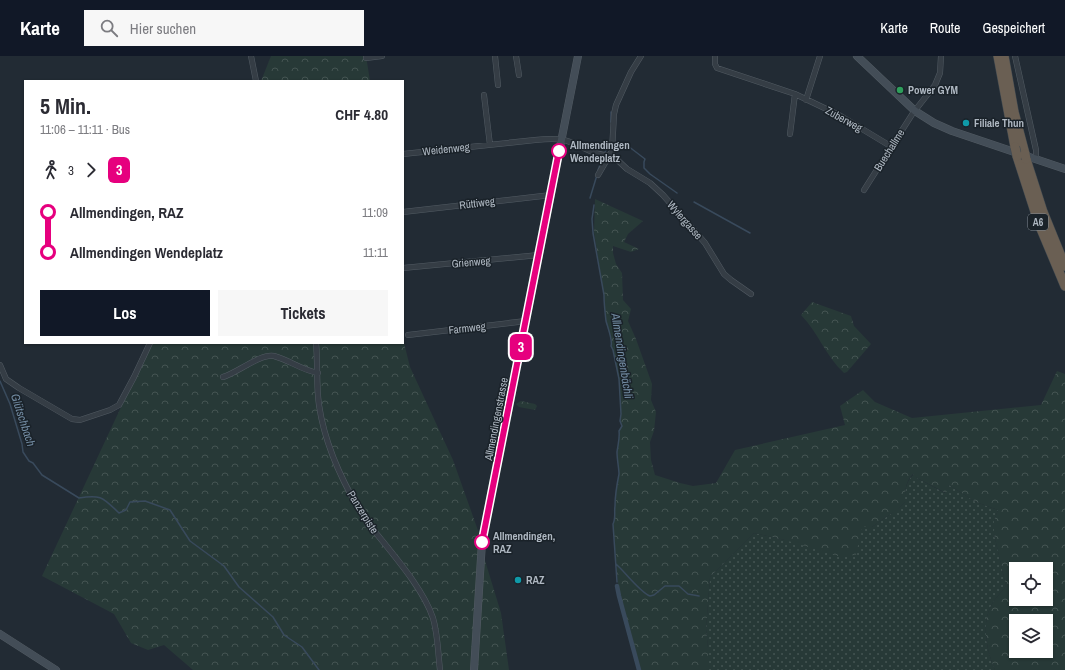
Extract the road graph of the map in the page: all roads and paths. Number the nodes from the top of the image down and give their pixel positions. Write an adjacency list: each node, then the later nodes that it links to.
1 (251, 56): 16 (street)
2 (382, 56): 14 (street)
3 (495, 56): 17 (street)
4 (516, 56): 15 (street)
5 (578, 56): 23 (street, Allmendingenstrasse)
6 (641, 56): 28 (street)
7 (715, 56): 18 (street, Zuberweg)
8 (820, 56): 20 (street)
9 (857, 56): 21 (street)
10 (941, 56): 21 (street, Buechallme)
11 (998, 56): 26 (highway, A6)
12 (1004, 56): 26 (highway, A6)
13 (1015, 56): 29 (street)
14 (366, 58)
15 (519, 75)
16 (256, 80)
17 (498, 85)
18 (795, 94): 20 (street, Zuberweg); 22 (street)
19 (484, 95): 24 (street)
20 (806, 100): 25 (street, Zuberweg)
21 (915, 111): 25 (street, Buechallme); 29 (street)
22 (790, 134)
23 (561, 139): 24 (street, Weidenweg); 28 (street, Wylergasse); 33 (street, Allmendingenstrasse)
24 (490, 145): 27 (street, Weidenweg)
25 (892, 147): 32 (street, Buechallme)
26 (1020, 153): 36 (highway, A6); 38 (highway, A6)
27 (404, 154)
28 (610, 154): 31 (street); 39 (street, Wylergasse)
29 (1036, 158): 30 (street)
30 (1065, 169)
31 (598, 175)
32 (864, 190)
33 (551, 195): 34 (street, Rüttiweg); 35 (street, Allmendingenstrasse)
34 (404, 212)
35 (539, 255): 37 (street, Grienweg); 40 (street, Allmendingenstrasse)
36 (1065, 266)
37 (404, 268)
38 (1065, 286)
39 (751, 294)
40 (526, 321): 41 (street, Farmweg); 50 (street, Allmendingenstrasse)
41 (408, 335)
42 (150, 344): 44 (street)
43 (316, 344): 45 (street, Panzerpiste)
44 (0, 366)
45 (318, 373): 46 (street); 49 (street, Panzerpiste)
46 (223, 377)
47 (0, 634): 48 (street)
48 (56, 670)
49 (440, 670)
50 (474, 670)

